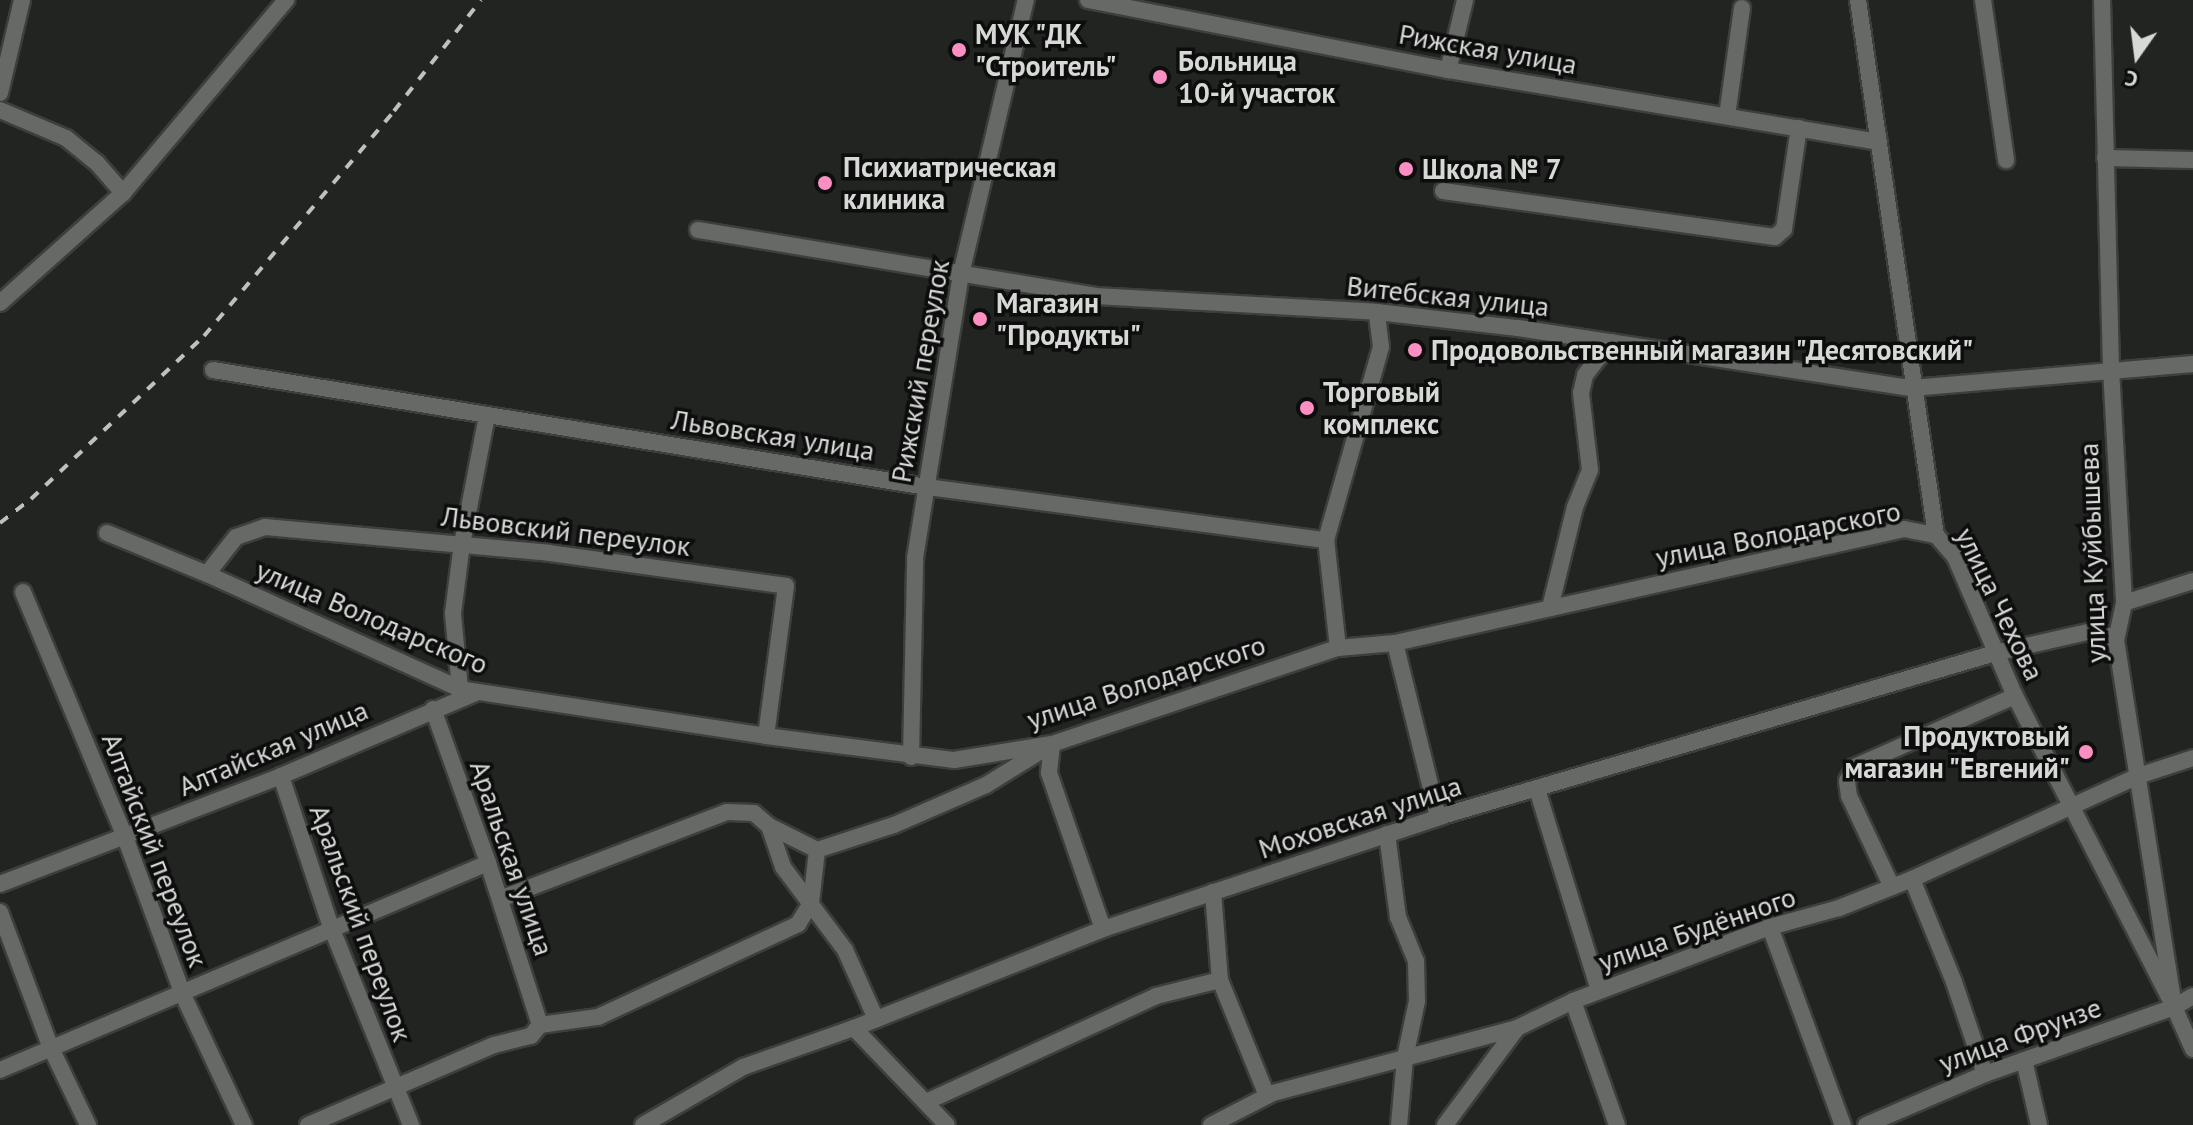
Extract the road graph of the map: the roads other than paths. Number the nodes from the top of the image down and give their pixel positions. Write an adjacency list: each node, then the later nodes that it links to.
1 (22, 0): 11 (street)
2 (286, 0): 20 (street)
3 (1026, 0): 22 (street, Рижский переулок)
4 (1088, 0): 10 (street, Рижская улица)
5 (1465, 0): 10 (street)
6 (1858, 0): 15 (street, улица Чехова)
7 (1983, 0): 17 (street)
8 (2102, 0): 16 (street, улица Куйбышева)
9 (1742, 8): 13 (street)
10 (1448, 70): 13 (street, Рижская улица)
11 (0, 93)
12 (0, 110): 20 (street)
13 (1727, 116): 14 (street, Рижская улица)
14 (1799, 128): 15 (street, Рижская улица); 19 (street)
15 (1879, 142): 29 (street, улица Чехова)
16 (2105, 158): 18 (street); 27 (street, улица Куйбышева)
17 (2006, 160)
18 (2193, 160)
19 (1443, 191)
20 (123, 193): 23 (street)
21 (698, 230): 22 (street, Витебская улица)
22 (961, 274): 24 (street, Витебская улица); 31 (street, Рижский переулок)
23 (0, 303)
24 (1377, 312): 25 (street, Витебская улица); 34 (street)
25 (1611, 342): 29 (street, Витебская улица); 40 (street)
26 (2193, 364): 27 (street, Витебская улица)
27 (2111, 369): 29 (street, Витебская улица); 39 (street, улица Куйбышева)
28 (213, 370): 30 (street, Львовская улица)
29 (1912, 388): 33 (street, улица Чехова)
30 (487, 415): 31 (street, Львовская улица); 35 (street)
31 (927, 487): 34 (street, Львовская улица); 50 (street, Рижский переулок)
32 (107, 533): 36 (street, улица Володарского)
33 (1936, 535): 40 (street, улица Володарского); 44 (street, улица Чехова)
34 (1326, 540): 43 (street)
35 (462, 544): 36 (street, Львовский переулок); 45 (street); 48 (street, Львовский переулок)
36 (207, 574): 45 (street, улица Володарского)
37 (2193, 581): 39 (street)
38 (23, 592): 59 (street, Алтайский переулок)
39 (2124, 603): 41 (street, улица Куйбышева)
40 (1550, 608): 42 (street, улица Володарского)
41 (2116, 640): 44 (street, Моховская улица); 53 (street, улица Куйбышева)
42 (1395, 643): 43 (street, улица Володарского); 56 (street)
43 (1338, 648): 49 (street, улица Володарского)
44 (1995, 653): 46 (street, улица Чехова); 54 (street, Моховская улица)
45 (468, 691): 47 (street, Алтайская улица); 48 (street, улица Володарского)
46 (2015, 696): 55 (street, улица Чехова); 64 (street)
47 (433, 709): 52 (street, Алтайская улица); 61 (street, Аральская улица)
48 (766, 736): 50 (street, улица Володарского)
49 (1052, 744): 50 (street, улица Володарского); 60 (street); 71 (street)
50 (911, 757)
51 (2193, 758): 53 (street, улица Будённого)
52 (281, 776): 59 (street, Алтайская улица); 69 (street, Аральский переулок)
53 (2138, 776): 55 (street, улица Будённого); 77 (street, улица Куйбышева)
54 (1537, 789): 56 (street, Моховская улица); 73 (street)
55 (2073, 807): 62 (street, улица Будённого); 77 (street, улица Чехова)
56 (1438, 817): 58 (street, Моховская улица)
57 (769, 826): 60 (street); 66 (street); 67 (street)
58 (1387, 834): 65 (street, Моховская улица); 84 (street)
59 (125, 837): 63 (street, Алтайская улица); 74 (street, Алтайский переулок)
60 (817, 850): 67 (street)
61 (488, 863): 66 (street, Аральская улица); 69 (street)
62 (1912, 879): 64 (street, улица Будённого); 87 (street)
63 (0, 884)
64 (1892, 887): 70 (street, улица Будённого)
65 (1213, 892): 71 (street, Моховская улица); 72 (street)
66 (500, 899): 79 (street, Аральская улица)
67 (811, 903): 78 (street); 79 (street)
68 (0, 912): 82 (street)
69 (331, 927): 74 (street); 88 (street, Аральский переулок)
70 (1770, 927): 73 (street, улица Будённого); 101 (street)
71 (1103, 929): 78 (street, Моховская улица)
72 (1220, 980): 89 (street); 90 (street)
73 (1599, 991): 76 (street, улица Будённого)
74 (183, 995): 82 (street); 92 (street, Алтайский переулок)
75 (2193, 996): 77 (street, улица Фрунзе)
76 (1573, 1001): 81 (street, улица Будённого); 100 (street)
77 (2174, 1007): 83 (street, улица Куйбышева); 85 (street, улица Фрунзе)
78 (876, 1019): 80 (street, Моховская улица)
79 (540, 1025): 88 (street)
80 (854, 1028): 90 (street); 95 (street, Моховская улица)
81 (1517, 1028): 84 (street, улица Будённого); 99 (street)
82 (50, 1046): 86 (street); 91 (street)
83 (2193, 1049)
84 (1405, 1058): 89 (street, улица Будённого); 98 (street)
85 (2024, 1060): 87 (street, улица Фрунзе); 103 (street)
86 (0, 1070)
87 (1985, 1074): 102 (street, улица Фрунзе)
88 (395, 1088): 93 (street); 94 (street, Аральский переулок)
89 (1267, 1096): 97 (street, улица Будённого)
90 (926, 1102): 96 (street)
91 (88, 1125)
92 (244, 1125)
93 (308, 1125)
94 (411, 1125)
95 (643, 1125)
96 (947, 1125)
97 (1211, 1125)
98 (1399, 1125)
99 (1445, 1125)
100 (1617, 1125)
101 (1843, 1125)
102 (1866, 1125)
103 (2039, 1125)

